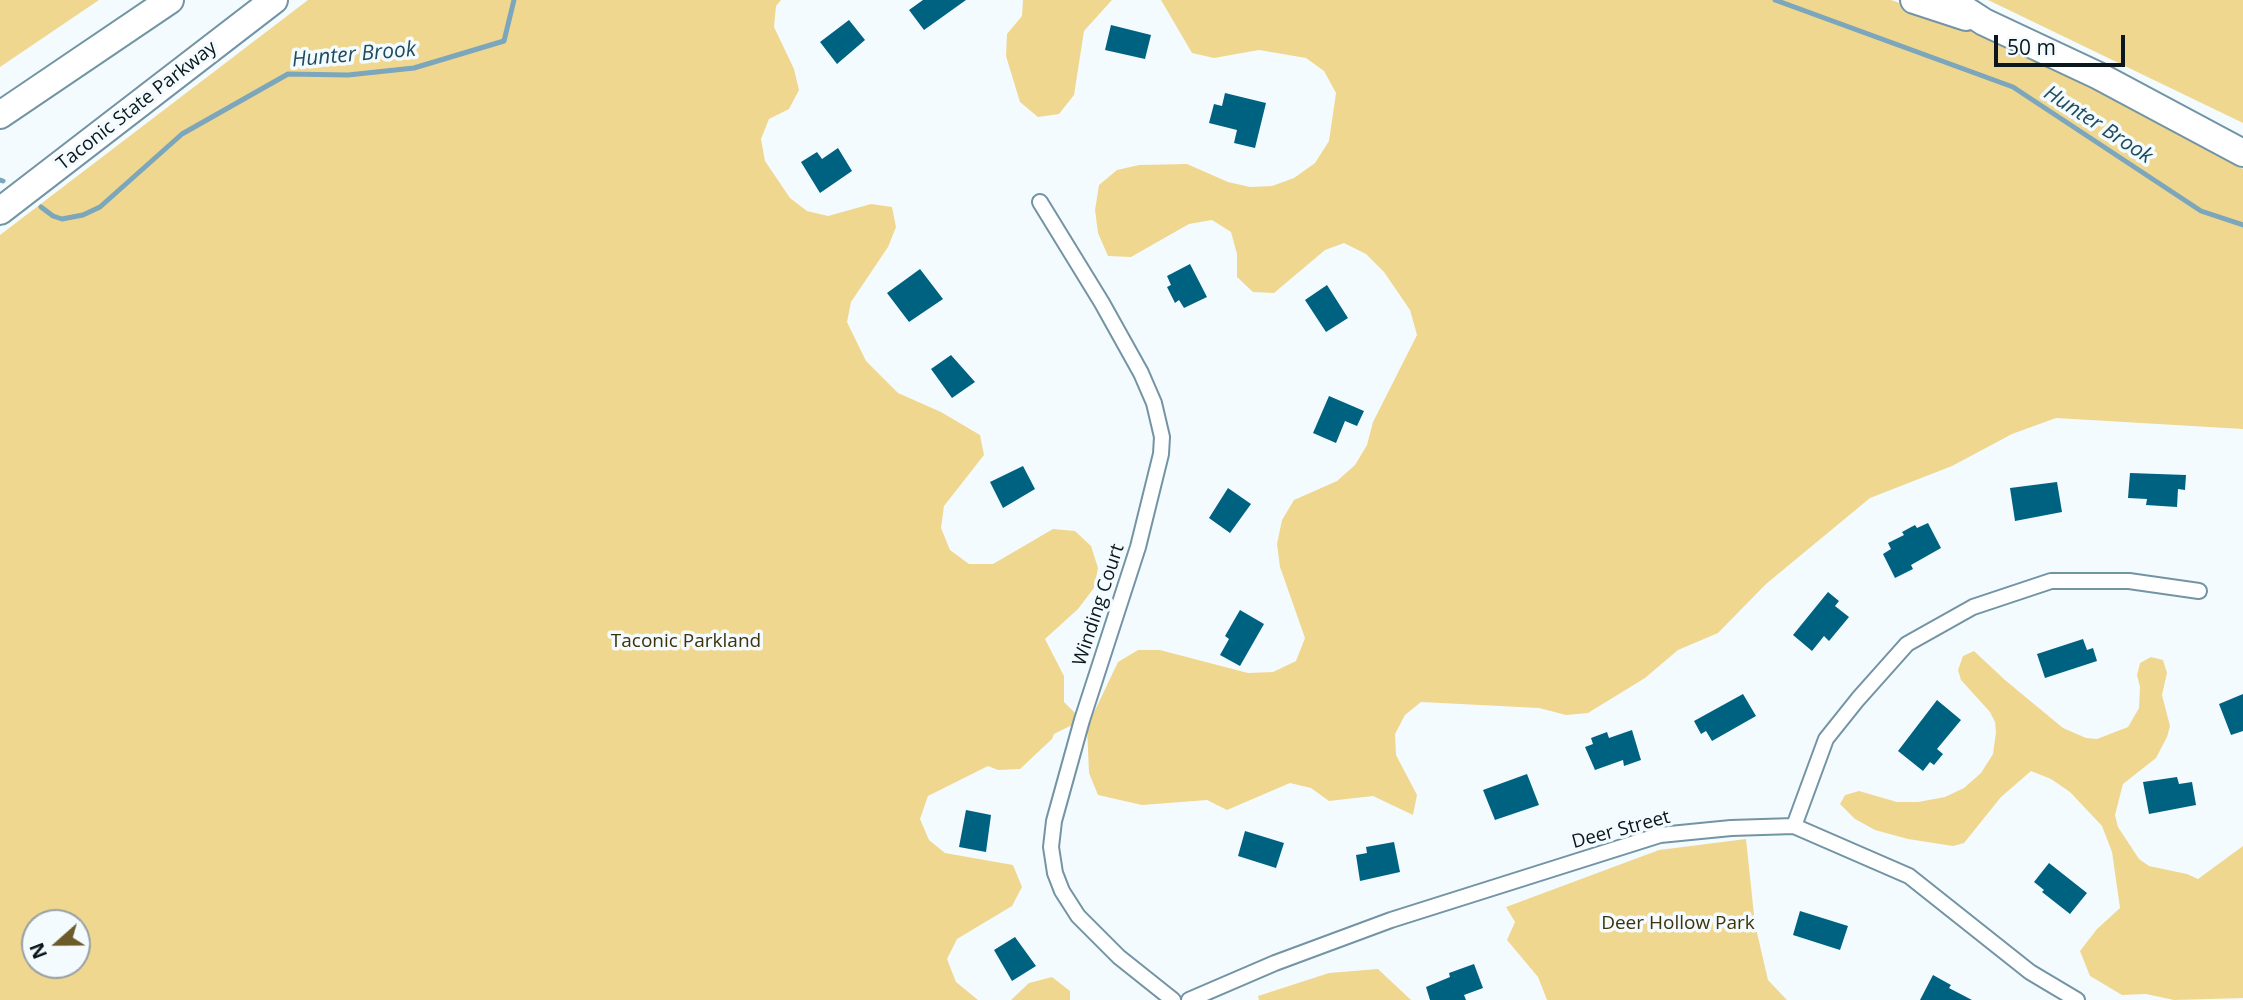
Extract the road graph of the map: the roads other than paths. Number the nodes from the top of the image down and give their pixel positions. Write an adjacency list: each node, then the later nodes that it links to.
1 (274, 0): 9 (highway, Taconic State Parkway)
2 (1914, 0): 5 (highway)
3 (1950, 0): 5 (highway)
4 (167, 1): 6 (highway)
5 (1984, 22): 7 (highway)
6 (0, 115)
7 (2243, 153)
8 (1040, 202): 12 (street, Winding Court)
9 (0, 211)
10 (2199, 591): 11 (street)
11 (1794, 826): 13 (street, Deer Street); 14 (street, Deer Street)
12 (1173, 1000)
13 (1189, 1000)
14 (2077, 1000)

